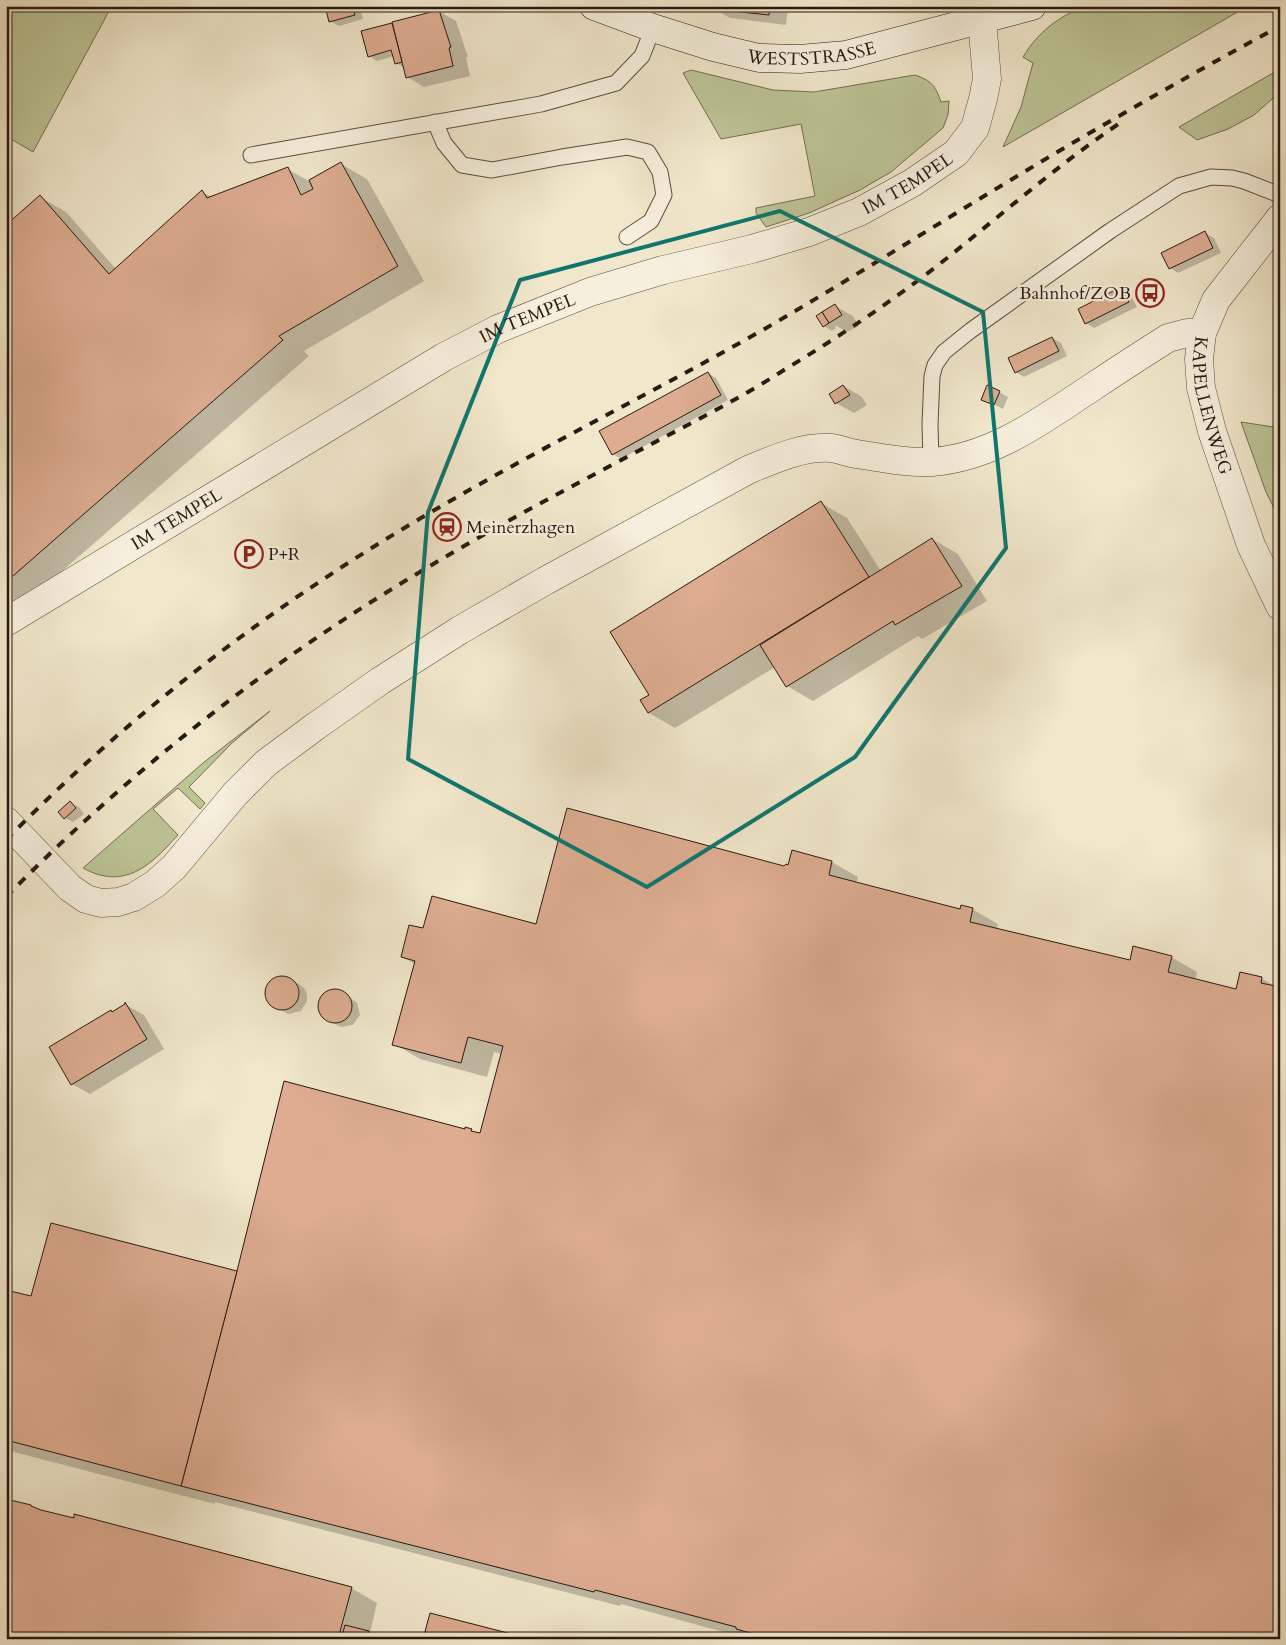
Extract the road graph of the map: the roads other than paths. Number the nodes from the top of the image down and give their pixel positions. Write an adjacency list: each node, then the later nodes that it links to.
1 (594, 6): 4 (street, WESTSTRASSE)
2 (1032, 6): 3 (street, WESTSTRASSE)
3 (982, 20): 4 (street, WESTSTRASSE); 13 (street, IM TEMPEL)
4 (653, 28): 5 (lane)
5 (435, 122): 6 (lane); 9 (lane)
6 (251, 155)
7 (1280, 196): 11 (lane)
8 (1280, 218): 10 (street, KAPELLENWEG)
9 (626, 237)
10 (1202, 333): 11 (street); 12 (street, KAPELLENWEG)
11 (931, 462): 14 (street)
12 (1280, 606)
13 (6, 622)
14 (6, 822)

